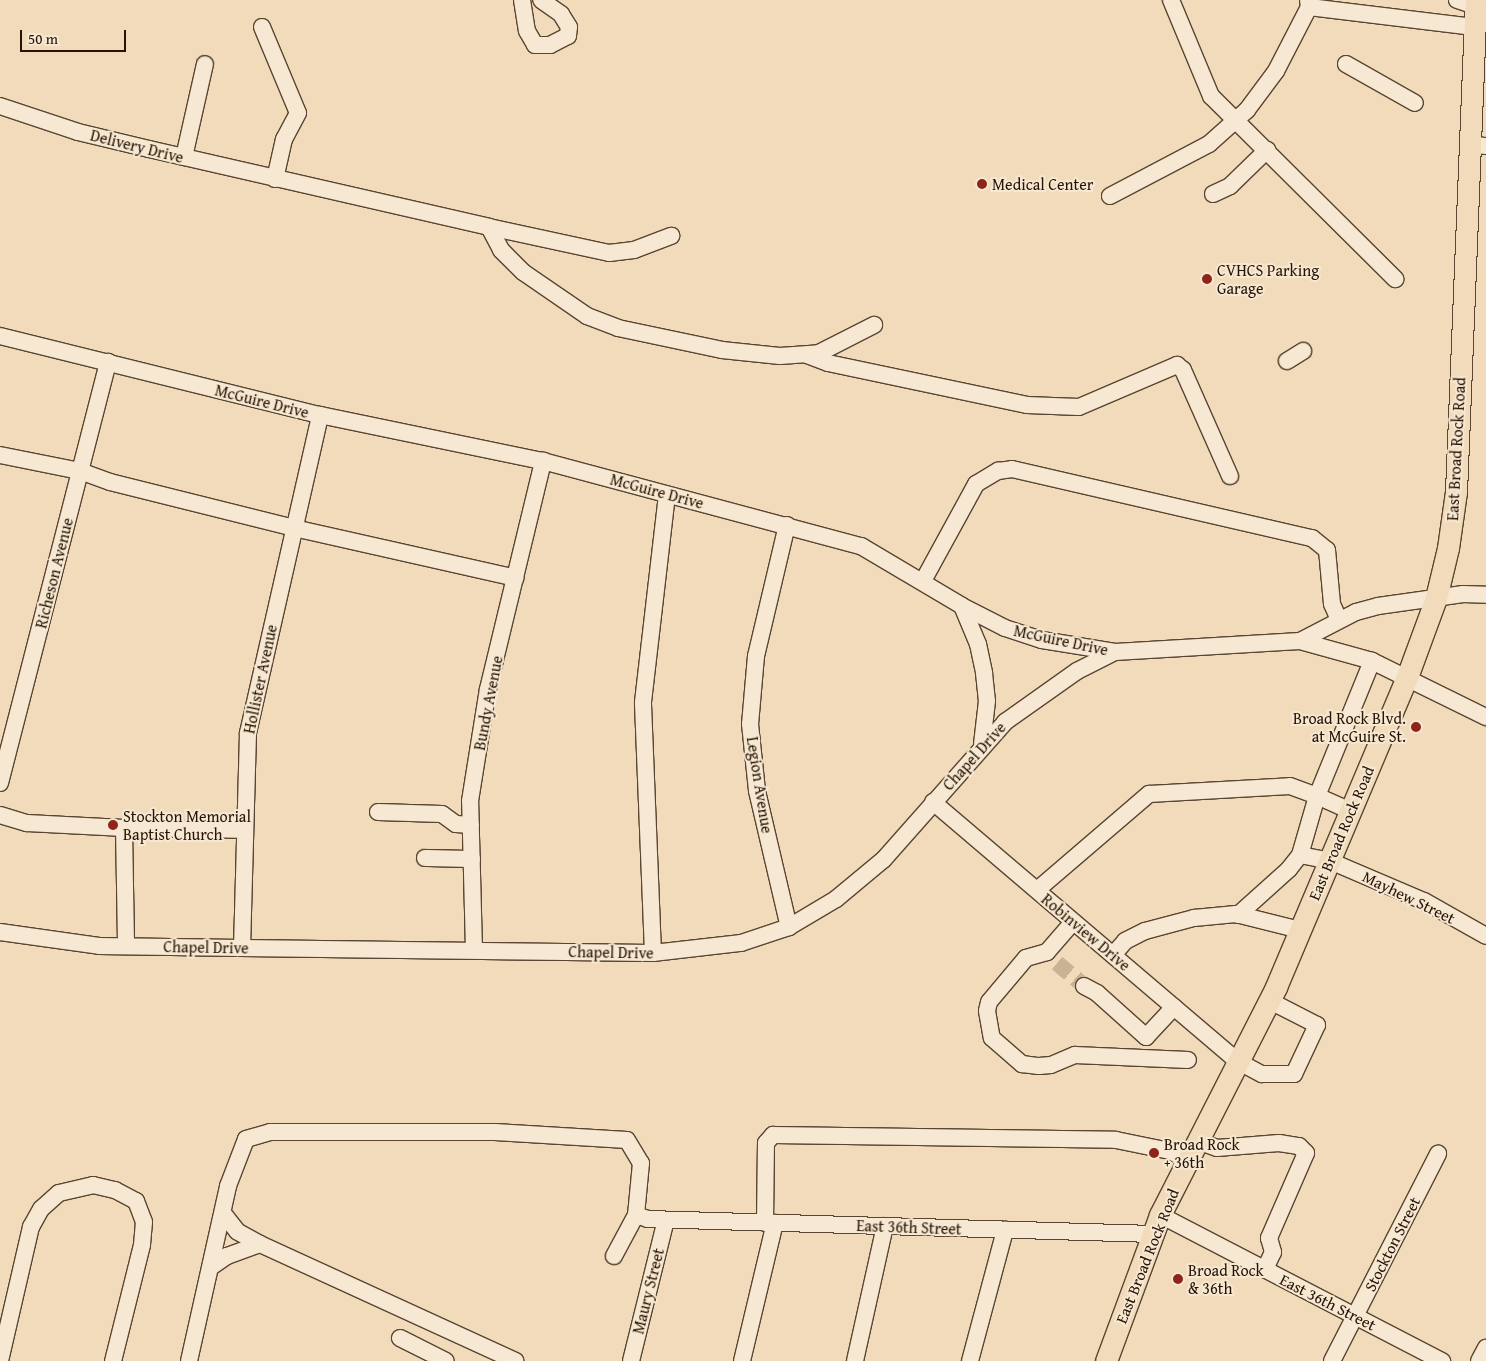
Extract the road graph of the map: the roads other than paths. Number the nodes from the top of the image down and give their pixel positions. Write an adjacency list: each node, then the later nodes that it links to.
1 (522, 0): 2 (street)
2 (541, 0)
3 (1171, 0): 12 (street)
4 (1309, 3): 7 (street); 12 (street)
5 (1473, 3): 7 (main road, East Broad Rock Road)
6 (262, 27): 16 (street)
7 (1480, 29): 13 (main road, East Broad Rock Road)
8 (205, 64): 15 (street)
9 (1346, 64): 10 (street)
10 (1415, 103)
11 (0, 106): 15 (street, Delivery Drive)
12 (1237, 119): 14 (street); 18 (street)
13 (1478, 145): 39 (main road, East Broad Rock Road)
14 (1267, 150): 17 (street); 21 (street)
15 (184, 158): 16 (street, Delivery Drive)
16 (275, 179): 19 (street, Delivery Drive)
17 (1213, 194)
18 (1110, 196)
19 (489, 227): 20 (street, Delivery Drive); 25 (street)
20 (671, 236)
21 (1395, 279)
22 (874, 325): 25 (street)
23 (0, 336): 27 (street, McGuire Drive)
24 (1303, 351): 26 (street)
25 (804, 354): 32 (street)
26 (1287, 361)
27 (108, 362): 28 (street, McGuire Drive); 31 (street, Richeson Avenue)
28 (320, 415): 30 (street, McGuire Drive); 35 (street, Hollister Avenue)
29 (0, 455): 31 (street)
30 (543, 461): 33 (street, McGuire Drive); 36 (street, Bundy Avenue)
31 (80, 472): 35 (street); 48 (street, Richeson Avenue)
32 (1230, 476)
33 (667, 494): 34 (street, McGuire Drive); 71 (street)
34 (787, 525): 37 (street, McGuire Drive); 64 (street, Legion Avenue)
35 (294, 528): 36 (street); 56 (street, Hollister Avenue)
36 (515, 578): 54 (street, Bundy Avenue)
37 (923, 581): 40 (street, McGuire Drive); 41 (street)
38 (1486, 595): 39 (street, McGuire Drive)
39 (1436, 598): 41 (street, McGuire Drive); 45 (main road, East Broad Rock Road)
40 (962, 606): 43 (street, McGuire Drive); 47 (street)
41 (1339, 620): 42 (street, McGuire Drive)
42 (1300, 641): 43 (street, McGuire Drive); 44 (street, McGuire Drive)
43 (1114, 652): 47 (street, Chapel Drive)
44 (1372, 661): 45 (street, McGuire Drive); 49 (street)
45 (1407, 677): 46 (street, McGuire Drive); 51 (main road, East Broad Rock Road)
46 (1486, 717)
47 (982, 744): 50 (street, Chapel Drive)
48 (0, 783)
49 (1317, 796): 51 (street); 57 (street); 61 (street)
50 (933, 802): 61 (street, Robinview Drive); 64 (street, Chapel Drive)
51 (1350, 811): 60 (main road, East Broad Rock Road)
52 (378, 812): 54 (street)
53 (0, 814): 55 (street)
54 (471, 825): 59 (street, Bundy Avenue)
55 (124, 828): 56 (street); 68 (street)
56 (245, 830): 69 (street, Hollister Avenue)
57 (1300, 855): 60 (street, Mayhew Street); 62 (street)
58 (425, 858): 59 (street)
59 (472, 859): 70 (street, Bundy Avenue)
60 (1330, 861): 65 (main road, East Broad Rock Road); 67 (street, Mayhew Street)
61 (1036, 890): 63 (street, Robinview Drive)
62 (1238, 915): 65 (street); 72 (street)
63 (1073, 922): 72 (street, Robinview Drive); 77 (street)
64 (789, 927): 71 (street, Chapel Drive)
65 (1300, 930): 74 (main road, East Broad Rock Road)
66 (0, 932): 68 (street, Chapel Drive)
67 (1486, 936)
68 (126, 946): 69 (street, Chapel Drive)
69 (242, 948): 70 (street, Chapel Drive)
70 (474, 950): 71 (street, Chapel Drive)
71 (653, 953)
72 (1113, 955): 75 (street, Robinview Drive)
73 (1084, 986): 76 (street)
74 (1270, 1001): 79 (main road, East Broad Rock Road); 79 (street, Robinview Drive)
75 (1174, 1007): 76 (street); 79 (street, Robinview Drive)
76 (1146, 1037): 77 (street)
77 (1147, 1058): 78 (street)
78 (1188, 1060)
79 (1238, 1062): 80 (main road, East Broad Rock Road)
80 (1197, 1141): 82 (main road, East Broad Rock Road); 93 (street)
81 (1438, 1154): 94 (street, Stockton Street)
82 (1187, 1160): 86 (street); 87 (main road, East Broad Rock Road)
83 (222, 1213): 84 (street); 90 (street); 92 (street)
84 (636, 1215): 85 (street, East 36th Street); 91 (street)
85 (666, 1220): 86 (street, East 36th Street); 102 (street, Maury Street)
86 (770, 1223): 88 (street, East 36th Street); 103 (street)
87 (1157, 1225): 89 (street, East 36th Street); 93 (street, East 36th Street); 106 (main road, East Broad Rock Road)
88 (885, 1226): 89 (street, East 36th Street); 104 (street)
89 (1005, 1230): 105 (street)
90 (260, 1244): 92 (street); 101 (street)
91 (614, 1256)
92 (211, 1266): 99 (street)
93 (1265, 1269): 94 (street, East 36th Street)
94 (1355, 1316): 107 (street, Stockton Street); 108 (street, East 36th Street)
95 (400, 1338): 100 (street)
96 (1486, 1348): 109 (street)
97 (0, 1361): 98 (street)
98 (113, 1361)
99 (188, 1361)
100 (446, 1361)
101 (515, 1361)
102 (631, 1361)
103 (742, 1361)
104 (855, 1361)
105 (970, 1361)
106 (1106, 1361)
107 (1332, 1361)
108 (1442, 1361)
109 (1479, 1361)

